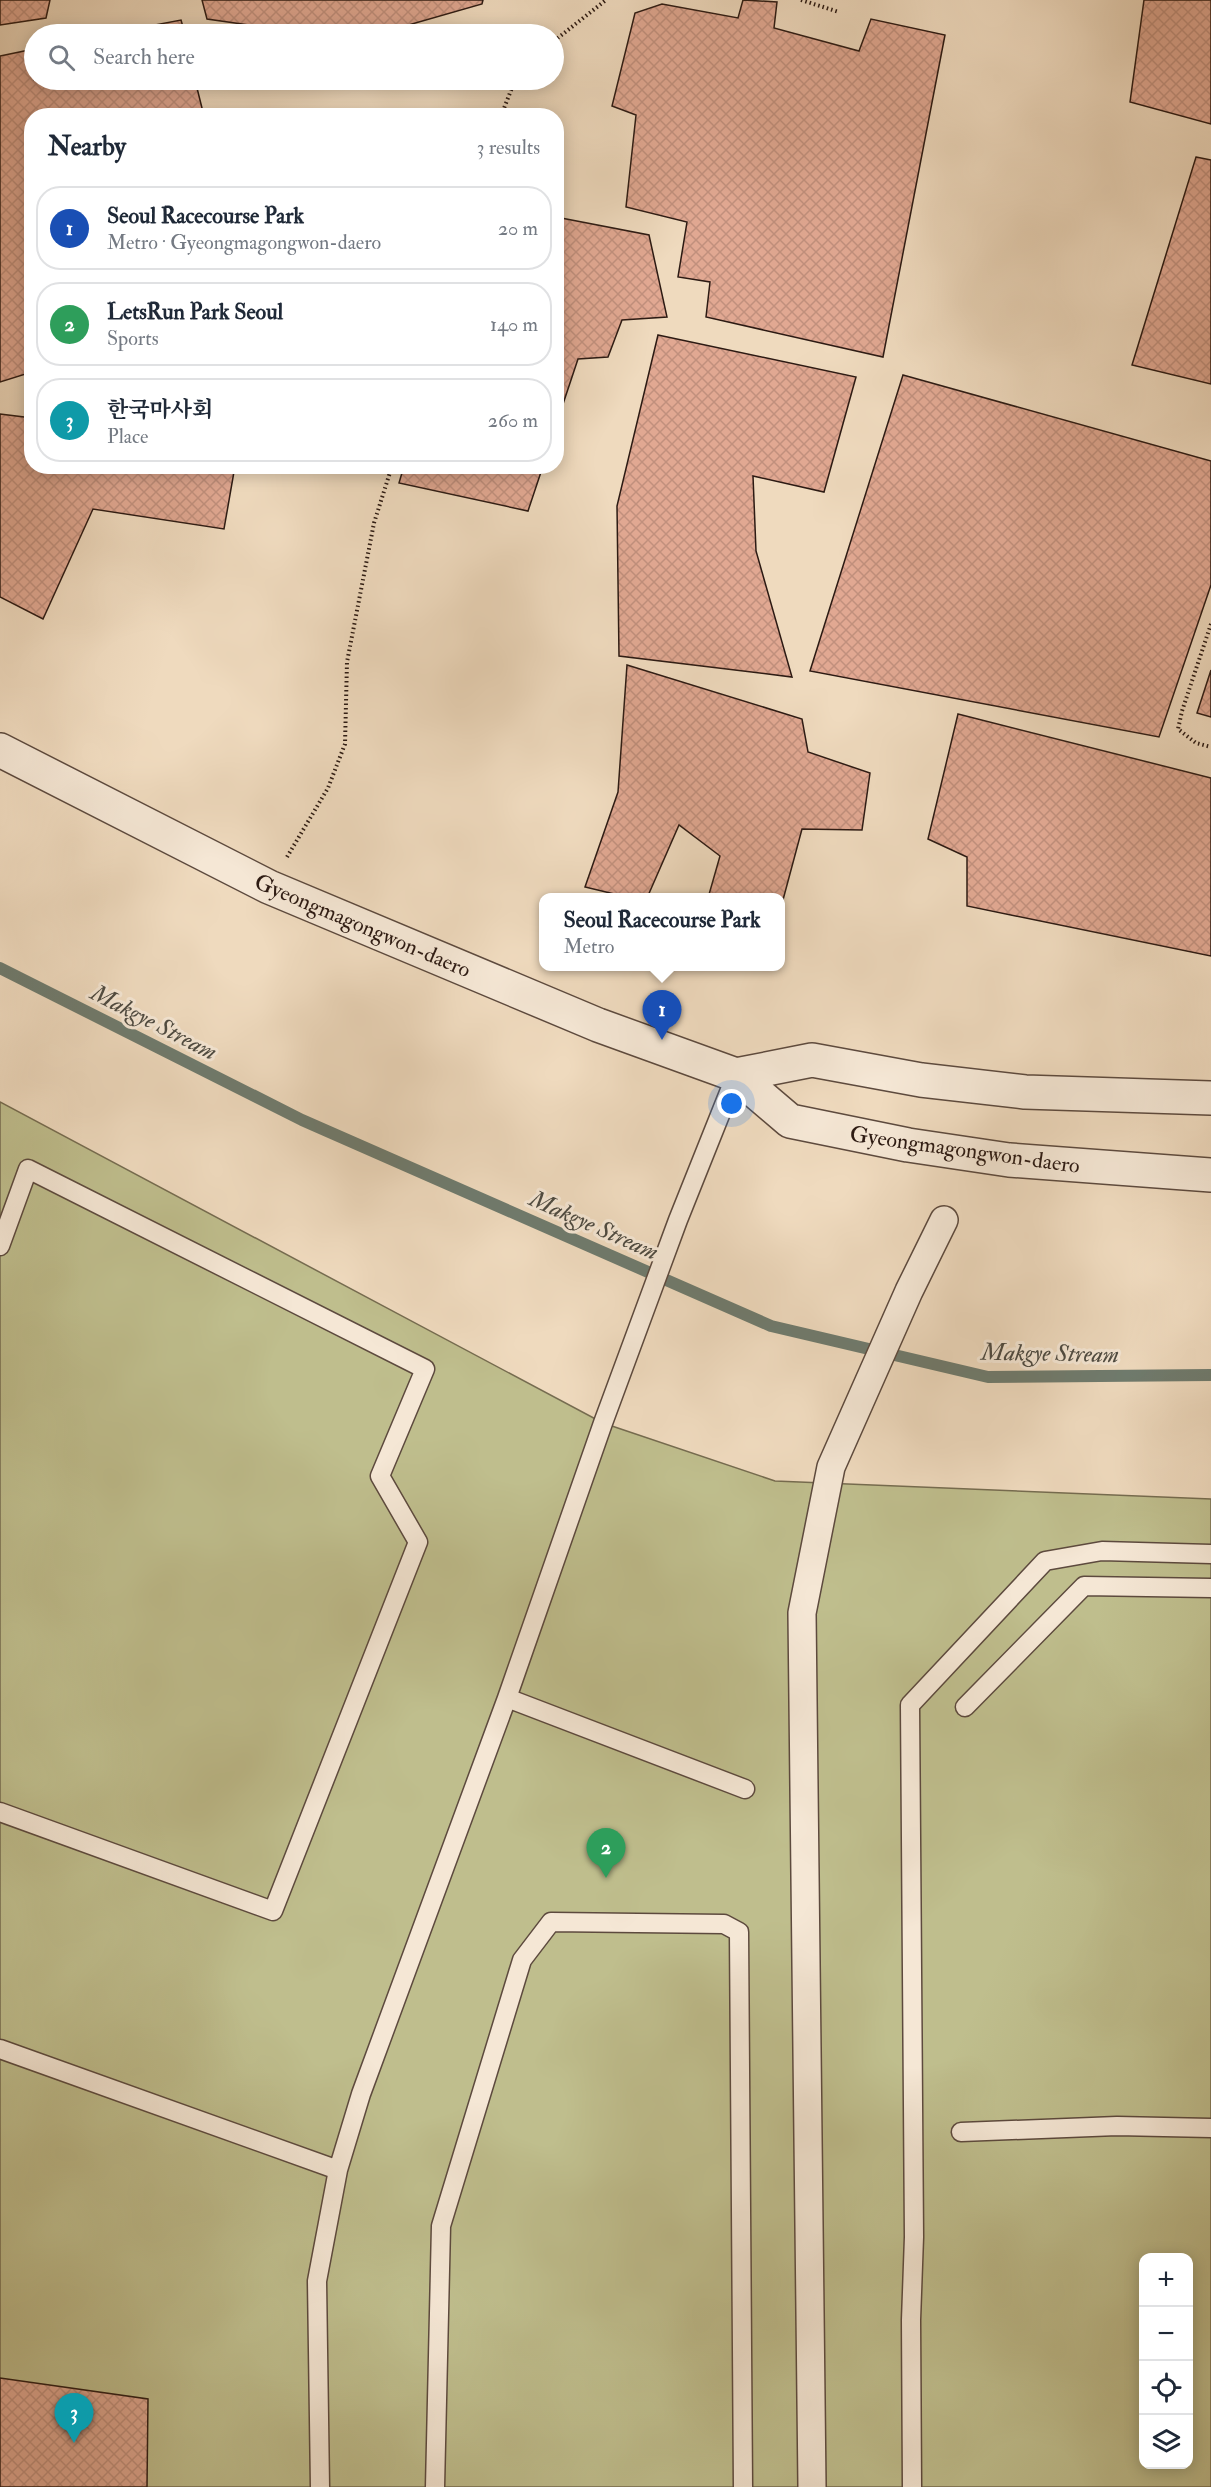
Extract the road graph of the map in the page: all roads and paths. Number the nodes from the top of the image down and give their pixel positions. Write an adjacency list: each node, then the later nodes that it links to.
1 (606, 0): 4 (path)
2 (801, 0): 3 (path)
3 (839, 12)
4 (564, 33)
5 (511, 90): 6 (path)
6 (504, 108)
7 (389, 474): 11 (path)
8 (1211, 624): 9 (path)
9 (1211, 747)
10 (0, 750): 11 (street, Gyeongmagongwon-daero)
11 (269, 887): 12 (street, Gyeongmagongwon-daero)
12 (736, 1075): 13 (street); 14 (street, Gyeongmagongwon-daero); 19 (lane)
13 (1211, 1098)
14 (1211, 1175)
15 (944, 1220): 30 (street)
16 (0, 1246): 22 (lane)
17 (1211, 1554): 31 (lane)
18 (1211, 1588): 20 (lane)
19 (507, 1698): 21 (lane); 26 (lane)
20 (965, 1707)
21 (745, 1789)
22 (0, 1812)
23 (0, 2049): 26 (lane)
24 (1211, 2128): 25 (lane)
25 (961, 2132)
26 (338, 2170): 27 (lane)
27 (320, 2487)
28 (435, 2487): 29 (lane)
29 (743, 2487)
30 (812, 2487)
31 (912, 2487)

